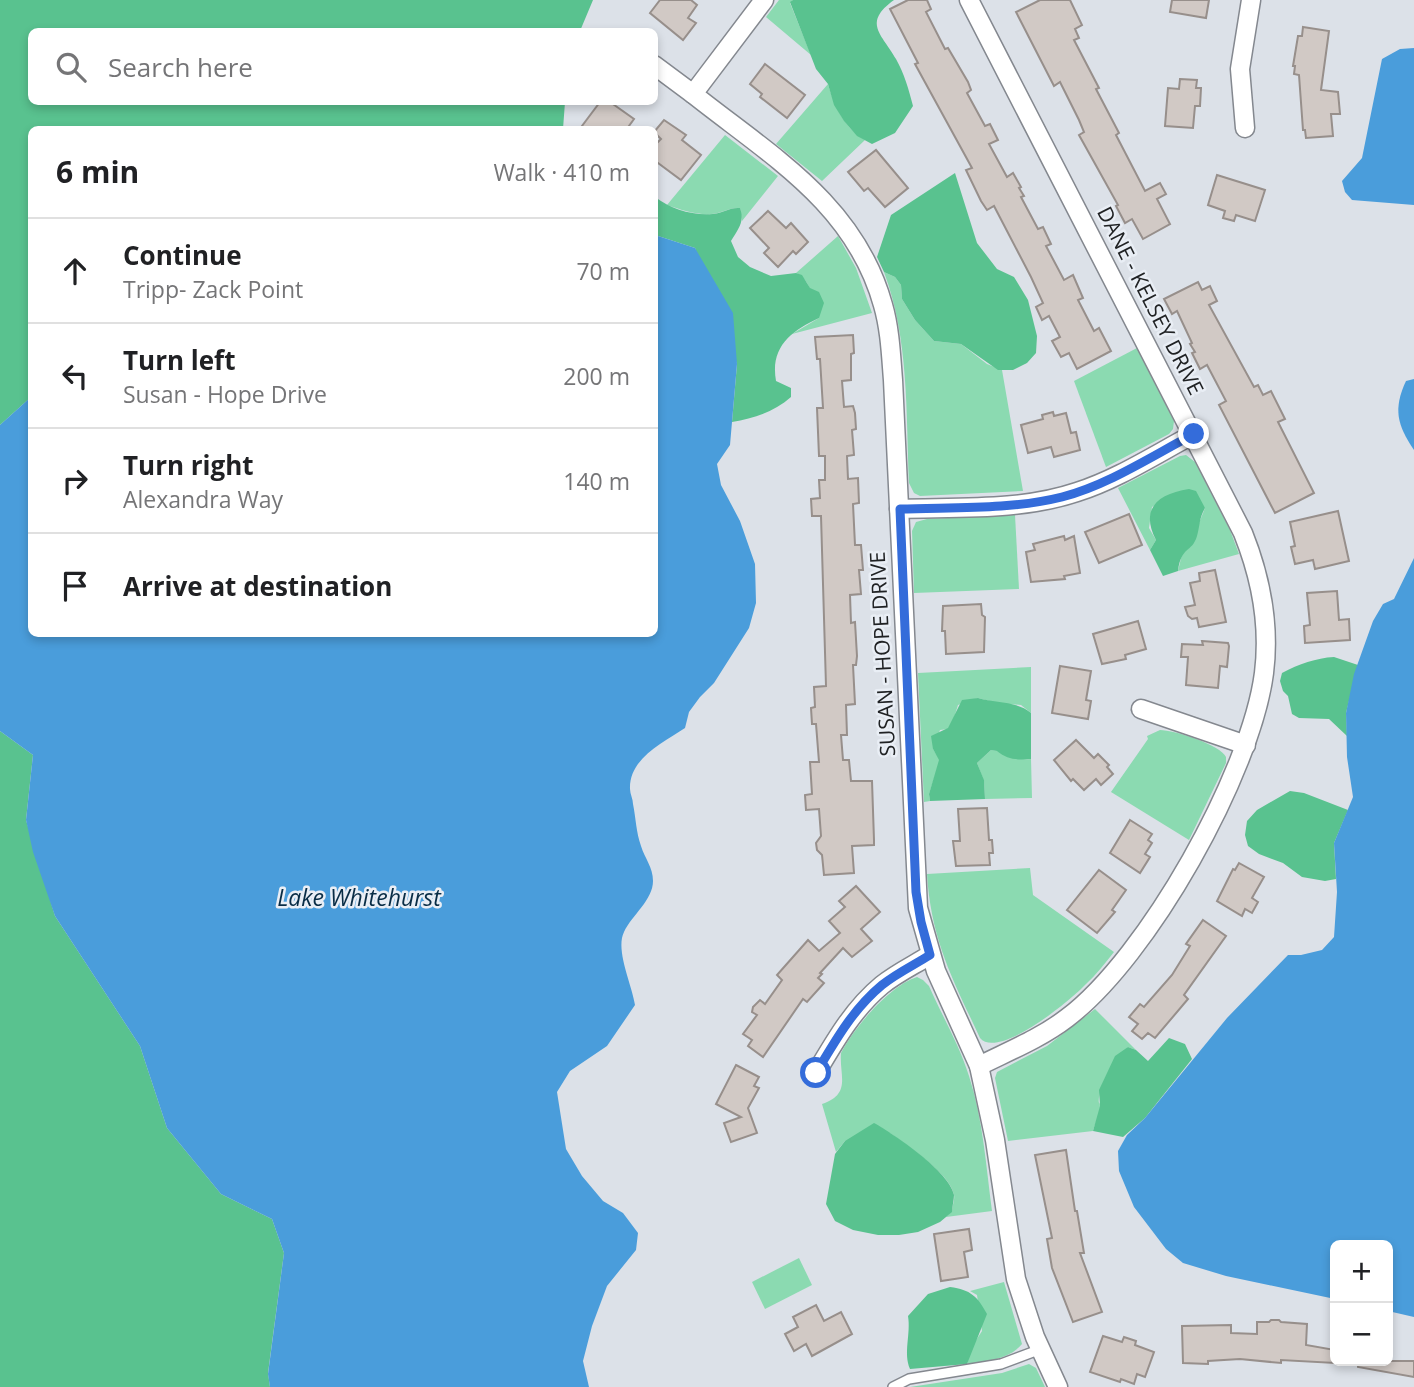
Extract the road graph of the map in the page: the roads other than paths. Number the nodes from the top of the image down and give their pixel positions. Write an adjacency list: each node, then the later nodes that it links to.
1 (764, 0): 5 (street)
2 (969, 0): 7 (street, DANE - KELSEY DRIVE)
3 (1251, 0): 6 (street)
4 (658, 68): 5 (street, SUSAN - HOPE DRIVE)
5 (693, 94): 8 (street, SUSAN - HOPE DRIVE)
6 (1245, 128)
7 (1194, 434): 8 (street); 10 (street, DANE - KELSEY DRIVE)
8 (900, 509): 11 (street, SUSAN - HOPE DRIVE)
9 (1141, 709): 10 (street)
10 (1246, 746): 12 (street, DANE - KELSEY DRIVE)
11 (930, 955): 12 (street, SUSAN - HOPE DRIVE); 13 (street)
12 (979, 1066): 14 (street, SUSAN - HOPE DRIVE)
13 (816, 1073)
14 (1041, 1349): 15 (lane); 16 (street, SUSAN - HOPE DRIVE)
15 (893, 1387)
16 (1058, 1387)

